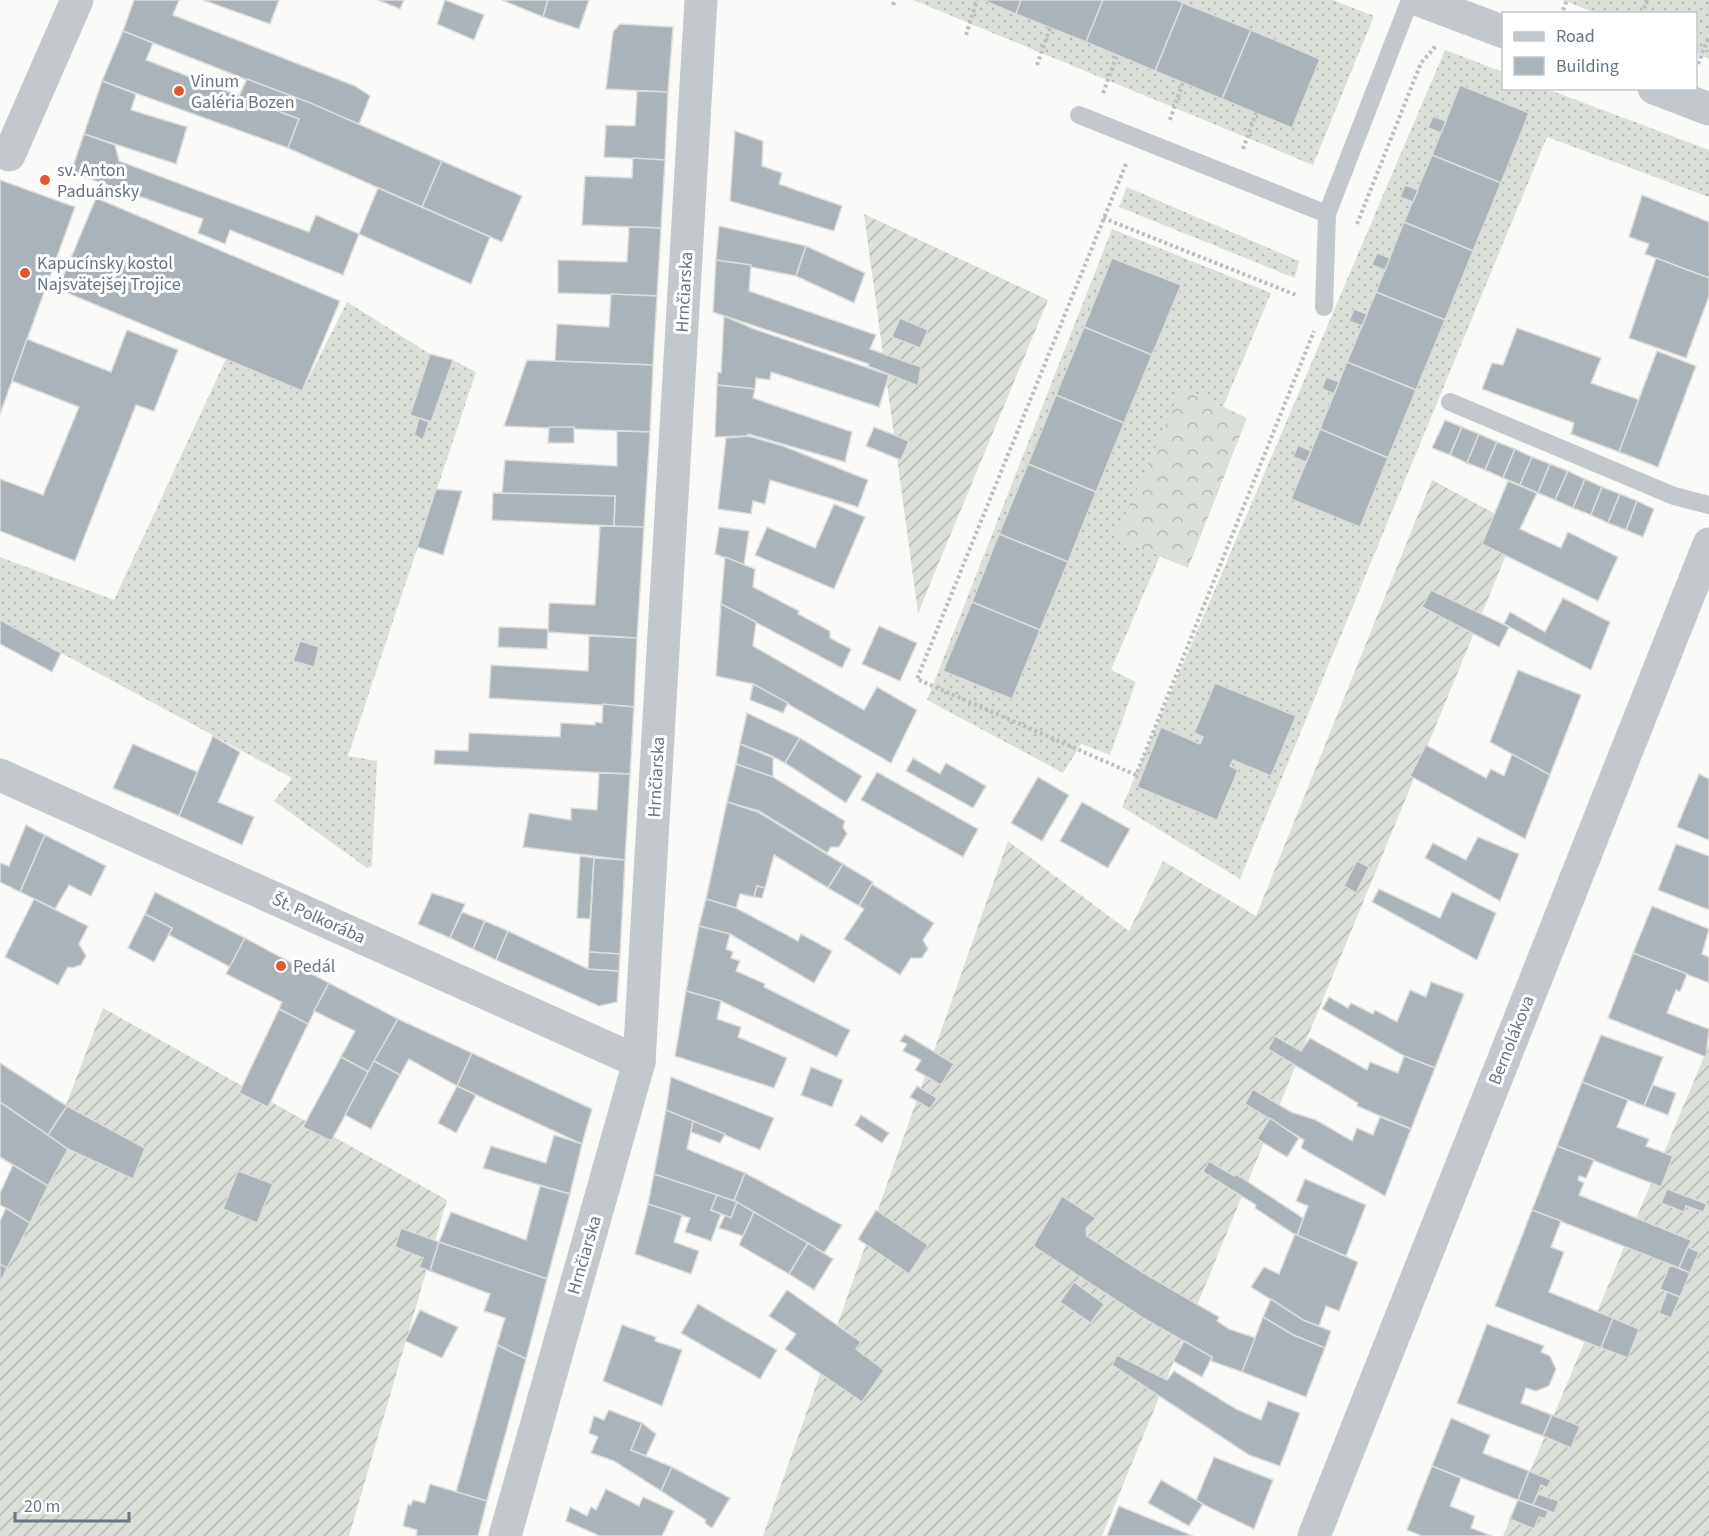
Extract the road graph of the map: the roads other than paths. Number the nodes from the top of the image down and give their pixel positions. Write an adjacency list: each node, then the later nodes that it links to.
1 (77, 0): 9 (street)
2 (701, 0): 16 (street, Hrnčiarska)
3 (1410, 0): 10 (lane)
4 (1419, 0): 5 (street)
5 (1502, 32)
6 (1659, 90): 7 (street)
7 (1709, 109)
8 (1079, 115): 10 (lane)
9 (9, 155)
10 (1327, 214): 11 (lane)
11 (1324, 307)
12 (1450, 402): 13 (lane)
13 (1709, 505)
14 (1709, 544): 18 (street, Bernolákova)
15 (0, 775): 16 (street, Št. Polkorába)
16 (639, 1062): 17 (street, Hrnčiarska)
17 (505, 1536)
18 (1314, 1536)

